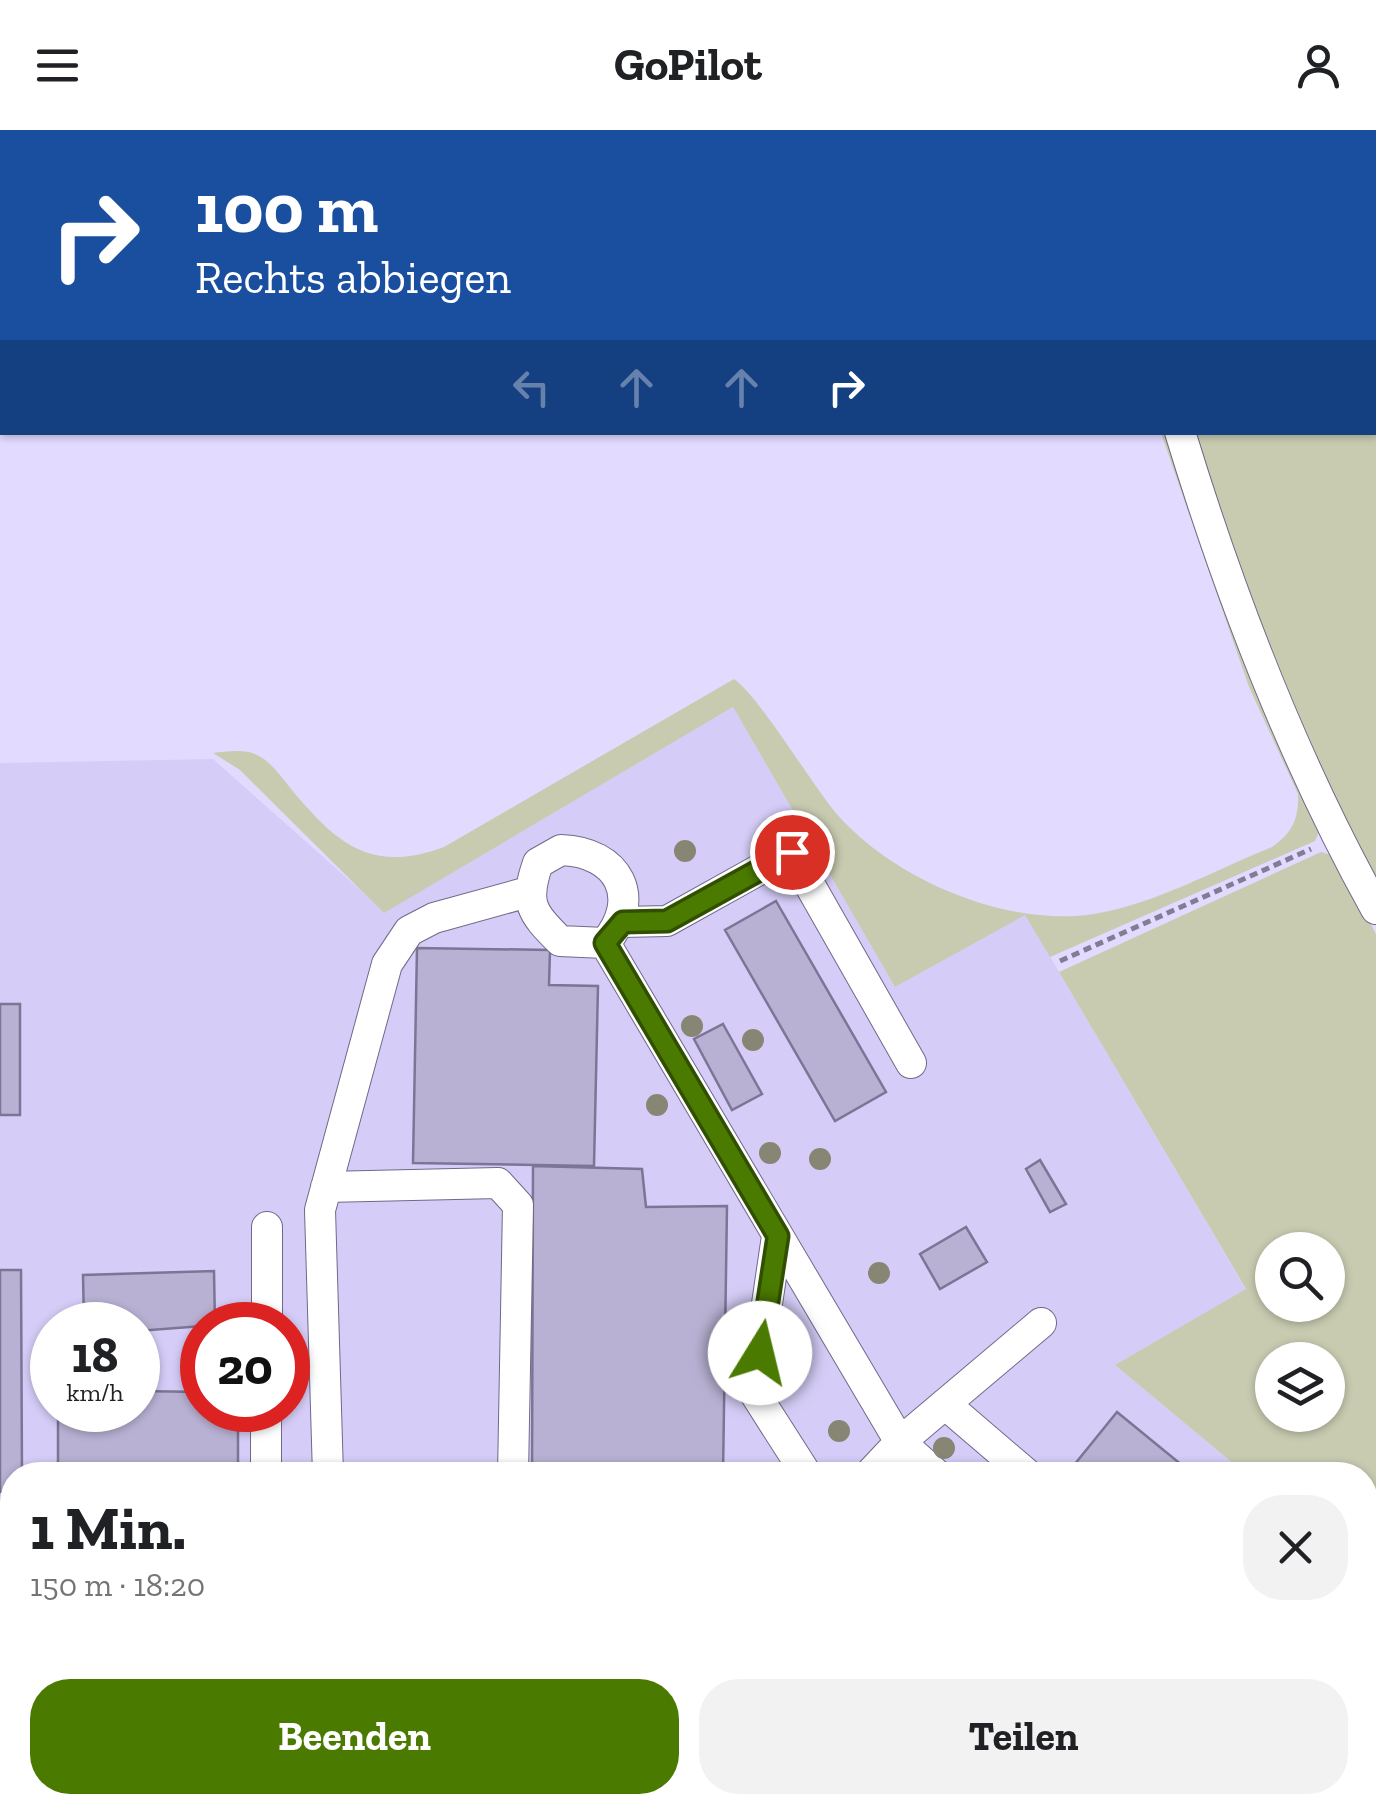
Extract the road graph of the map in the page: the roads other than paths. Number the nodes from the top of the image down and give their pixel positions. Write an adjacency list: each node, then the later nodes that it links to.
1 (1181, 435): 3 (street)
2 (528, 892): 4 (street); 4 (street); 6 (street)
3 (1376, 909)
4 (614, 933): 5 (street); 8 (street)
5 (911, 1063)
6 (326, 1187): 15 (street); 16 (street)
7 (267, 1227): 9 (street)
8 (778, 1236): 13 (street); 17 (street)
9 (266, 1302)
10 (1041, 1324): 11 (street)
11 (945, 1404): 13 (street); 20 (street)
12 (266, 1432): 14 (street)
13 (900, 1442): 18 (street); 19 (street)
14 (266, 1462)
15 (328, 1462)
16 (513, 1462)
17 (799, 1462)
18 (881, 1462)
19 (922, 1462)
20 (1013, 1462)

